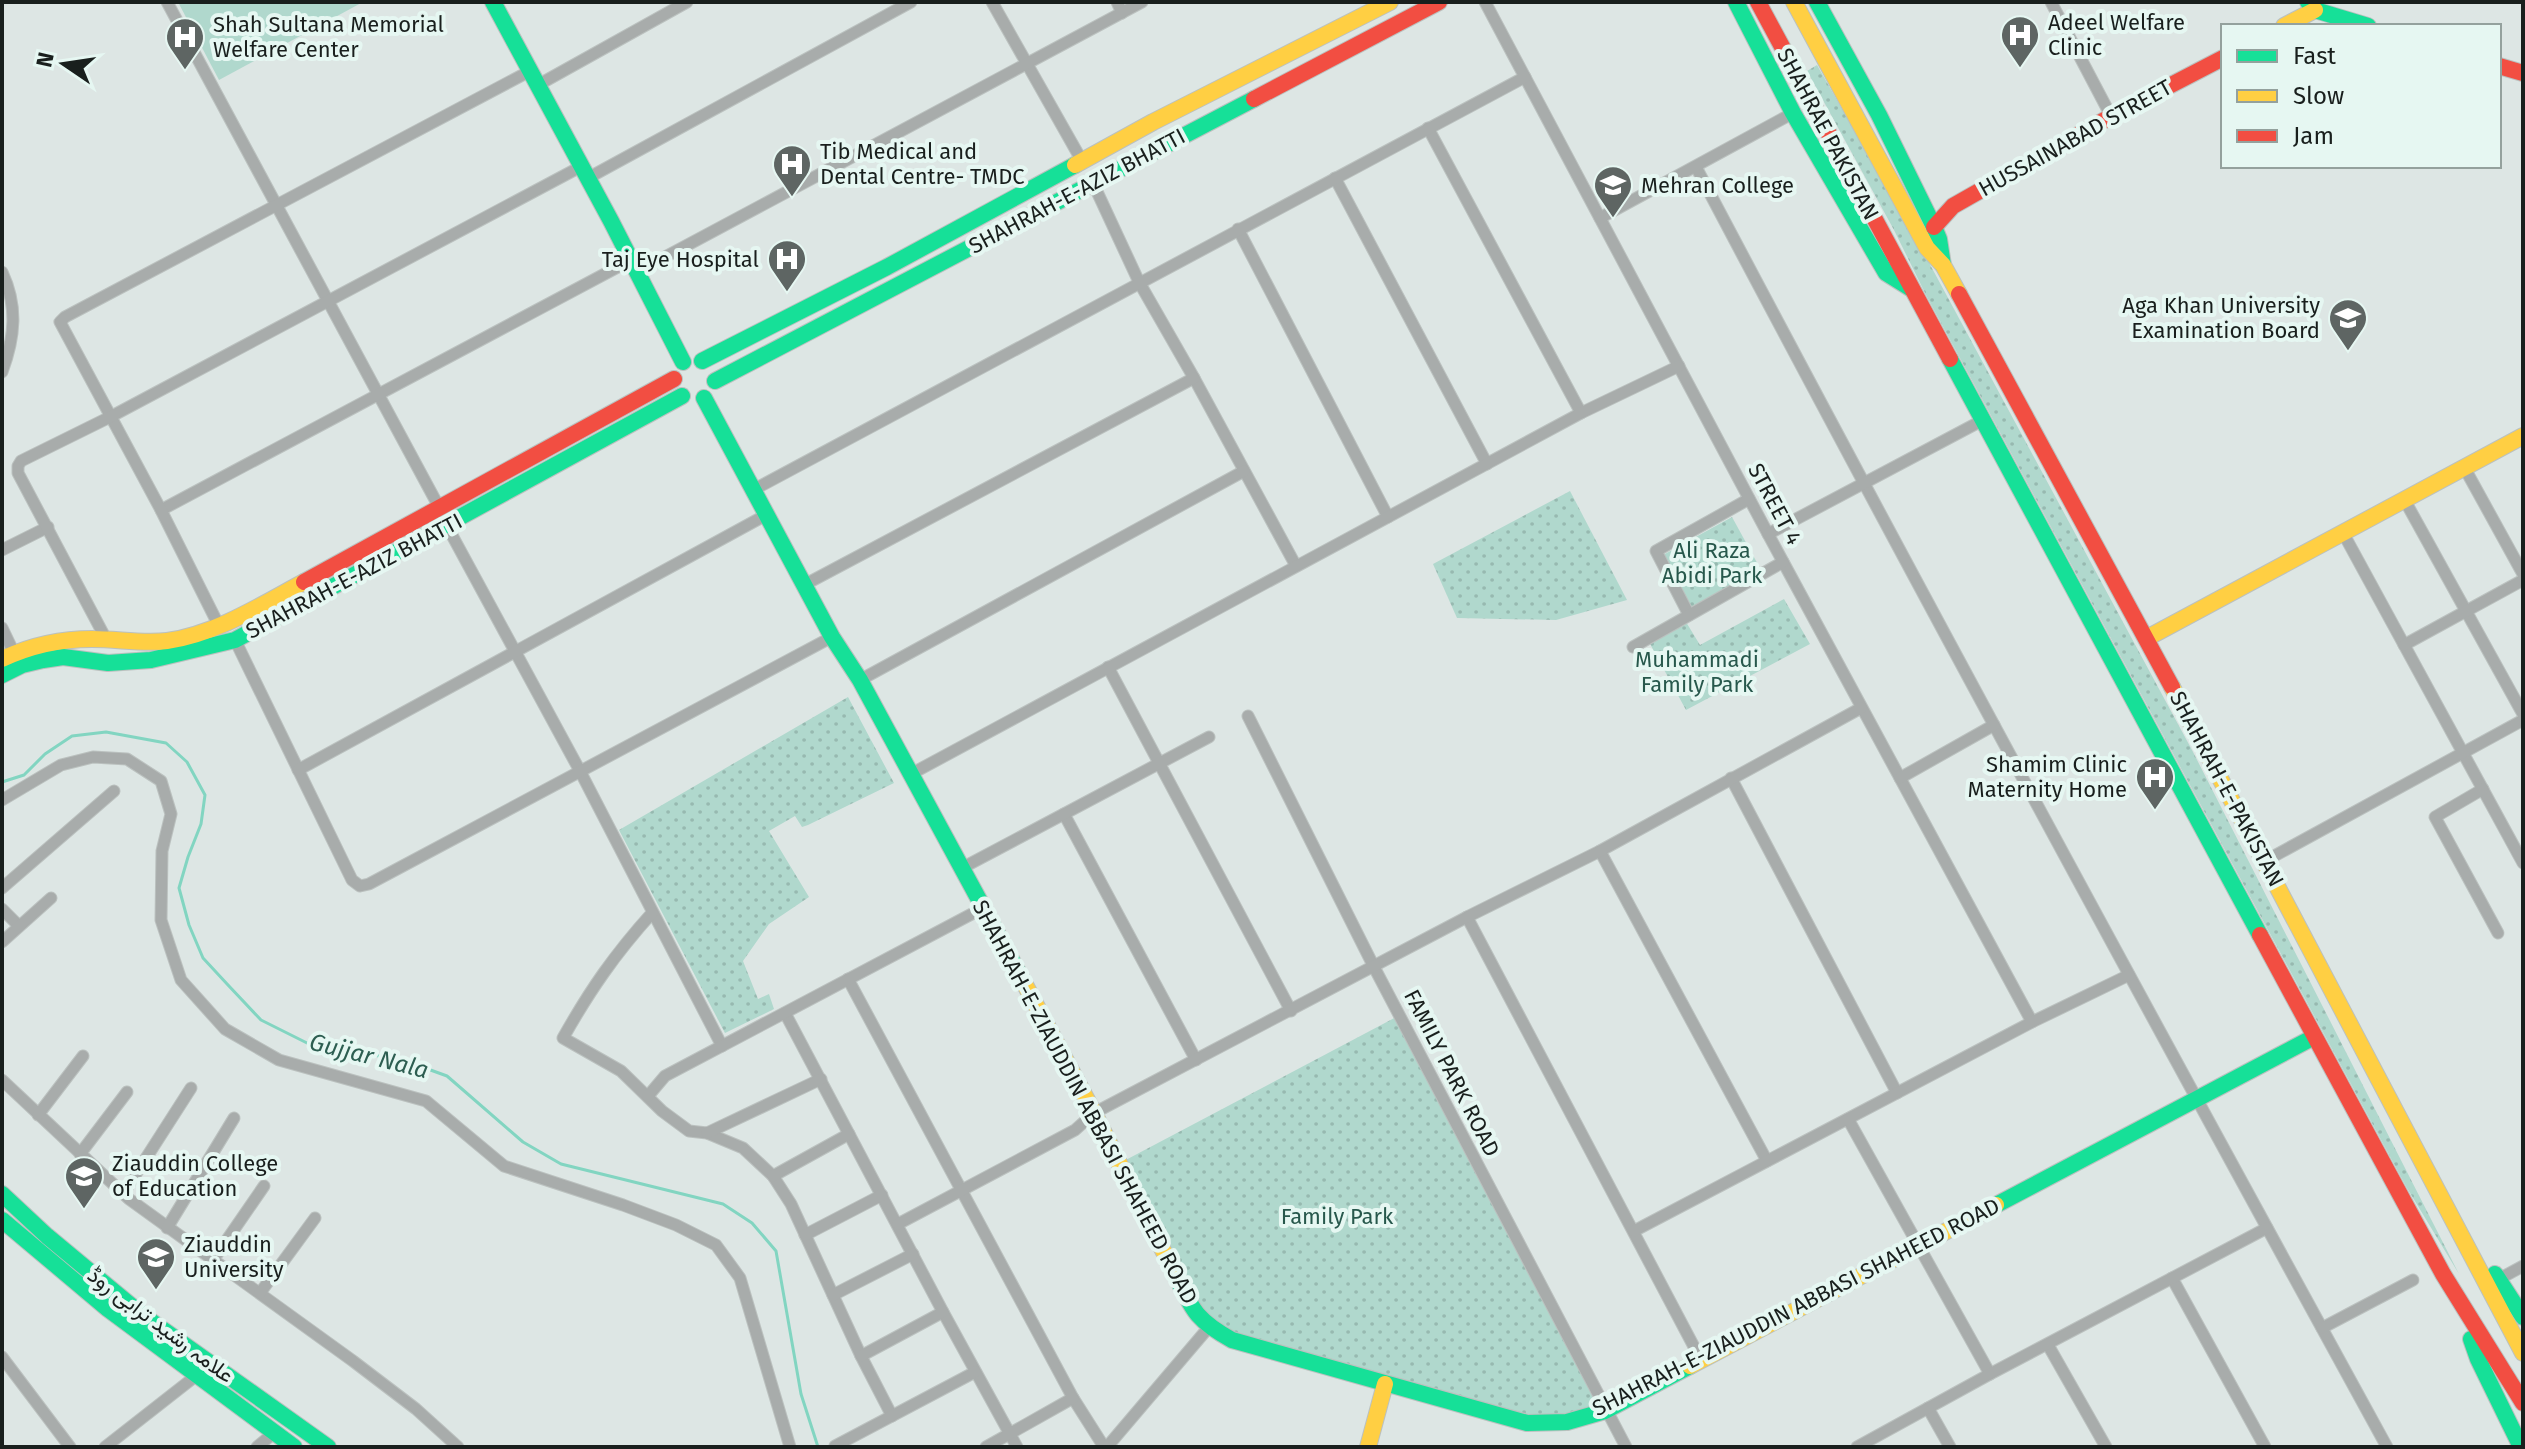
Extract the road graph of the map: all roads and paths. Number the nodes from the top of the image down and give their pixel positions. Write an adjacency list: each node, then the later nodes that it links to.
1 (167, 2): 35 (street)
2 (493, 2): 24 (main road)
3 (687, 2): 24 (street)
4 (911, 2): 30 (street)
5 (992, 2): 20 (street)
6 (1142, 2): 16 (street)
7 (1390, 2): 28 (main road, SHAHRAH-E-AZIZ BHATTI)
8 (1439, 2): 32 (main road, SHAHRAH-E-AZIZ BHATTI)
9 (1485, 2): 23 (street, STREET 4)
10 (1735, 2): 25 (main road)
11 (1758, 2): 42 (main road, SHAHRAE PAKISTAN)
12 (1794, 2): 39 (main road, SHAHRAE PAKISTAN)
13 (1817, 2): 33 (main road)
14 (2051, 2): 26 (street)
15 (2312, 6): 17 (main road); 18 (main road)
16 (1120, 7): 20 (street)
17 (2287, 24)
18 (2362, 24)
19 (2221, 59): 26 (main road, HUSSAINABAD STREET)
20 (1026, 64): 28 (street); 41 (street)
21 (2501, 67): 22 (main road)
22 (2523, 73)
23 (1525, 77): 27 (street); 36 (street, STREET 4)
24 (534, 78): 30 (main road); 35 (street)
25 (1793, 113): 29 (street); 45 (main road)
26 (2111, 116): 34 (main road, HUSSAINABAD STREET)
27 (1428, 128): 31 (street); 57 (street)
28 (1082, 161): 47 (main road, SHAHRAH-E-AZIZ BHATTI)
29 (1696, 167): 36 (street); 64 (street)
30 (585, 172): 41 (main road); 46 (street)
31 (1335, 178): 38 (street); 61 (street)
32 (1093, 183): 44 (street); 53 (main road, SHAHRAH-E-AZIZ BHATTI)
33 (1919, 197): 34 (main road); 37 (main road)
34 (1953, 206): 37 (main road, HUSSAINABAD STREET)
35 (277, 207): 46 (street); 58 (street)
36 (1600, 218): 49 (street, STREET 4)
37 (1934, 227): 40 (main road)
38 (1238, 229): 44 (street); 71 (street)
39 (1927, 248): 40 (main road, SHAHRAH-E-PAKISTAN)
40 (1943, 265): 86 (main road, SHAHRAH-E-PAKISTAN)
41 (634, 266): 48 (main road); 54 (street)
42 (1899, 266): 45 (main road, SHAHRAH-E-PAKISTAN)
43 (2, 272): 50 (street)
44 (1139, 282): 51 (street); 65 (street)
45 (1915, 291): 59 (main road, SHAHRAH-E-PAKISTAN)
46 (328, 300): 54 (street); 58 (street)
47 (702, 361): 48 (main road); 53 (main road)
48 (683, 362): 52 (main road)
49 (1679, 366): 57 (street); 66 (street, STREET 4)
50 (2, 372)
51 (1194, 378): 63 (street); 80 (street)
52 (674, 379): 55 (main road); 68 (main road, SHAHRAH-E-AZIZ BHATTI)
53 (715, 381): 56 (main road)
54 (380, 395): 68 (street); 69 (street)
55 (682, 396): 56 (main road); 72 (main road, SHAHRAH-E-AZIZ BHATTI)
56 (704, 398): 65 (main road, SHAHRAH-E-ZIAUDDIN ABBASI SHAHEED ROAD)
57 (1581, 413): 61 (street)
58 (112, 416): 69 (street); 73 (street)
59 (1983, 420): 64 (street); 131 (main road, SHAHRAH-E-PAKISTAN)
60 (2523, 436): 62 (main road)
61 (1487, 464): 71 (street)
62 (2464, 467): 67 (main road); 79 (street)
63 (1244, 471): 78 (street); 95 (street)
64 (1863, 484): 75 (street); 99 (street)
65 (753, 490): 70 (main road, SHAHRAH-E-ZIAUDDIN ABBASI SHAHEED ROAD)
66 (1749, 499): 75 (street, STREET 4); 82 (street)
67 (2404, 499): 74 (main road); 81 (street)
68 (439, 507): 83 (main road, SHAHRAH-E-AZIZ BHATTI)
69 (161, 510): 83 (street)
70 (766, 515): 80 (main road, SHAHRAH-E-ZIAUDDIN ABBASI SHAHEED ROAD); 91 (street)
71 (1388, 517): 78 (street)
72 (447, 526): 88 (main road, SHAHRAH-E-AZIZ BHATTI); 91 (street)
73 (48, 527): 76 (street); 87 (street)
74 (2342, 531): 86 (main road); 89 (street)
75 (1768, 534): 77 (street, STREET 4)
76 (2, 550)
77 (1783, 562): 82 (street); 96 (street, STREET 4)
78 (1296, 566): 93 (street)
79 (2523, 577): 81 (street)
80 (804, 585): 85 (main road, SHAHRAH-E-ZIAUDDIN ABBASI SHAHEED ROAD)
81 (2466, 611): 89 (street); 98 (street)
82 (1689, 615): 90 (street)
83 (219, 626): 87 (main road, SHAHRAH-E-AZIZ BHATTI)
84 (2, 628): 92 (street)
85 (832, 637): 95 (main road, SHAHRAH-E-ZIAUDDIN ABBASI SHAHEED ROAD); 104 (street)
86 (2147, 638): 114 (main road, SHAHRAH-E-PAKISTAN)
87 (106, 639): 92 (main road, SHAHRAH-E-AZIZ BHATTI)
88 (235, 640): 94 (main road, SHAHRAH-E-AZIZ BHATTI); 103 (street)
89 (2404, 645): 101 (street)
90 (1633, 647)
91 (515, 651): 103 (street); 104 (street)
92 (8, 656)
93 (1108, 667): 102 (street); 105 (street)
94 (2, 675)
95 (860, 680): 105 (main road, SHAHRAH-E-ZIAUDDIN ABBASI SHAHEED ROAD)
96 (1861, 708): 106 (street); 107 (street, STREET 4)
97 (1248, 716): 125 (street, FAMILY PARK ROAD)
98 (2523, 717): 101 (street)
99 (1994, 725): 107 (street); 126 (street)
100 (1209, 737): 102 (street)
101 (2463, 753): 108 (street); 114 (street)
102 (1158, 764): 111 (street); 128 (street)
103 (298, 770): 104 (street)
104 (580, 771): 120 (street)
105 (911, 774): 115 (main road, SHAHRAH-E-ZIAUDDIN ABBASI SHAHEED ROAD)
106 (1731, 778): 112 (street); 139 (street)
107 (1900, 778): 130 (street, STREET 4)
108 (2483, 789): 113 (street); 123 (street)
109 (114, 791): 116 (street)
110 (2, 800): 201 (street)
111 (1064, 814): 115 (street); 134 (street)
112 (1600, 851): 121 (street); 149 (street)
113 (2522, 857)
114 (2265, 861): 159 (main road, SHAHRAH-E-PAKISTAN)
115 (962, 868): 118 (main road, SHAHRAH-E-ZIAUDDIN ABBASI SHAHEED ROAD)
116 (2, 888)
117 (51, 898): 122 (street)
118 (983, 908): 127 (street); 142 (main road, SHAHRAH-E-ZIAUDDIN ABBASI SHAHEED ROAD)
119 (2, 909): 122 (street)
120 (652, 913): 132 (street); 140 (street)
121 (1467, 917): 125 (street); 162 (street)
122 (19, 926): 124 (street)
123 (2498, 933)
124 (2, 942)
125 (1374, 967): 128 (street); 190 (street, FAMILY PARK ROAD)
126 (2129, 975): 130 (street); 141 (street)
127 (848, 979): 129 (street); 152 (street)
128 (1291, 1011): 134 (street)
129 (785, 1013): 132 (street); 135 (street)
130 (2032, 1022): 139 (street)
131 (2314, 1037): 141 (main road, SHAHRAH-E-ZIAUDDIN ABBASI SHAHEED ROAD); 173 (main road, SHAHRAH-E-PAKISTAN)
132 (722, 1046): 140 (street)
133 (83, 1056): 143 (street)
134 (1196, 1060): 142 (street)
135 (821, 1079): 146 (street); 147 (street)
136 (2, 1080): 143 (street)
137 (191, 1088): 154 (street)
138 (127, 1092): 148 (street)
139 (1897, 1093): 145 (street)
140 (648, 1096): 146 (street)
141 (2195, 1099): 161 (street); 164 (main road, SHAHRAH-E-ZIAUDDIN ABBASI SHAHEED ROAD)
142 (1094, 1113): 152 (street); 176 (main road, SHAHRAH-E-ZIAUDDIN ABBASI SHAHEED ROAD)
143 (38, 1115): 148 (street)
144 (234, 1118): 160 (street)
145 (1848, 1119): 149 (street); 164 (street)
146 (707, 1133): 150 (street)
147 (849, 1134): 150 (street); 155 (street)
148 (80, 1154): 154 (street)
149 (1767, 1161): 162 (street)
150 (773, 1176): 163 (street)
151 (264, 1186): 166 (street)
152 (961, 1190): 158 (street); 187 (street)
153 (2, 1194): 199 (main road, علامہ رشید ترابی روڈ)
154 (123, 1194): 160 (street)
155 (882, 1195): 158 (street); 163 (street)
156 (315, 1218): 171 (street)
157 (2, 1220): 185 (main road, علامہ رشید ترابی روڈ)
158 (898, 1224): 165 (street)
159 (2458, 1226): 169 (main road); 179 (main road, SHAHRAH-E-PAKISTAN)
160 (167, 1228): 166 (street)
161 (2267, 1228): 168 (street); 177 (street)
162 (1634, 1231): 182 (street)
163 (805, 1235): 172 (street)
164 (1917, 1246): 182 (main road, SHAHRAH-E-ZIAUDDIN ABBASI SHAHEED ROAD); 184 (street)
165 (913, 1254): 172 (street); 174 (street)
166 (213, 1260): 171 (street)
167 (2523, 1266): 169 (street)
168 (2172, 1278): 178 (street); 210 (street)
169 (2499, 1279): 175 (main road)
170 (2413, 1280): 177 (street)
171 (260, 1293): 200 (street)
172 (833, 1295): 180 (street)
173 (2456, 1296): 188 (main road); 212 (main road)
174 (943, 1312): 180 (street); 183 (street)
175 (2523, 1317)
176 (1209, 1327): 186 (main road, SHAHRAH-E-ZIAUDDIN ABBASI SHAHEED ROAD); 204 (street)
177 (2322, 1328): 211 (street)
178 (2048, 1345): 184 (street); 209 (street)
179 (2523, 1353)
180 (861, 1356): 191 (street)
181 (2, 1357): 195 (street)
182 (1701, 1360): 190 (main road, SHAHRAH-E-ZIAUDDIN ABBASI SHAHEED ROAD)
183 (975, 1372): 191 (street); 193 (street)
184 (1990, 1374): 189 (street)
185 (197, 1375): 192 (main road, علامہ رشید ترابی روڈ); 196 (street)
186 (1385, 1384): 190 (main road, SHAHRAH-E-ZIAUDDIN ABBASI SHAHEED ROAD); 205 (main road)
187 (1073, 1398): 193 (street); 204 (street)
188 (2523, 1403)
189 (1928, 1408): 207 (street); 208 (street)
190 (1605, 1411): 206 (street, FAMILY PARK ROAD)
191 (892, 1416): 194 (street)
192 (275, 1432): 197 (street); 198 (main road, علامہ رشید ترابی روڈ)
193 (1009, 1433): 202 (street); 203 (street)
194 (835, 1446)
195 (70, 1447)
196 (105, 1447)
197 (257, 1447)
198 (294, 1447)
199 (328, 1447)
200 (458, 1447)
201 (790, 1447)
202 (986, 1447)
203 (1017, 1447)
204 (1106, 1447)
205 (1368, 1447)
206 (1626, 1447)
207 (1857, 1447)
208 (1950, 1447)
209 (2106, 1447)
210 (2265, 1447)
211 (2387, 1447)
212 (2521, 1447)

